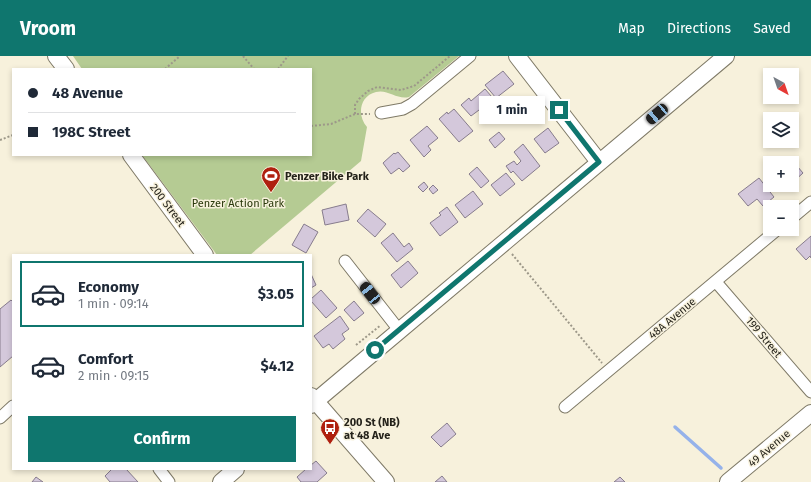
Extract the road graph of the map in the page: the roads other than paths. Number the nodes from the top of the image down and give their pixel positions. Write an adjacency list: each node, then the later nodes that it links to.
1 (56, 56): 5 (street)
2 (470, 56): 6 (street)
3 (517, 56): 8 (street)
4 (726, 56): 8 (street)
5 (65, 68)
6 (381, 113)
7 (132, 156): 12 (street, 200 Street)
8 (599, 162): 15 (street)
9 (811, 202): 10 (street)
10 (799, 212)
11 (770, 236): 14 (street, 48A Avenue)
12 (204, 254)
13 (345, 261): 15 (street)
14 (716, 282): 16 (street, 199 Street); 19 (street, 48A Avenue)
15 (399, 330): 17 (street)
16 (811, 392)
17 (313, 401): 26 (street)
18 (12, 407): 21 (street)
19 (565, 407)
20 (811, 413): 27 (street, 49 Avenue)
21 (0, 418)
22 (160, 470): 24 (street)
23 (235, 470): 25 (street)
24 (169, 482)
25 (221, 482)
26 (386, 482)
27 (728, 482)

